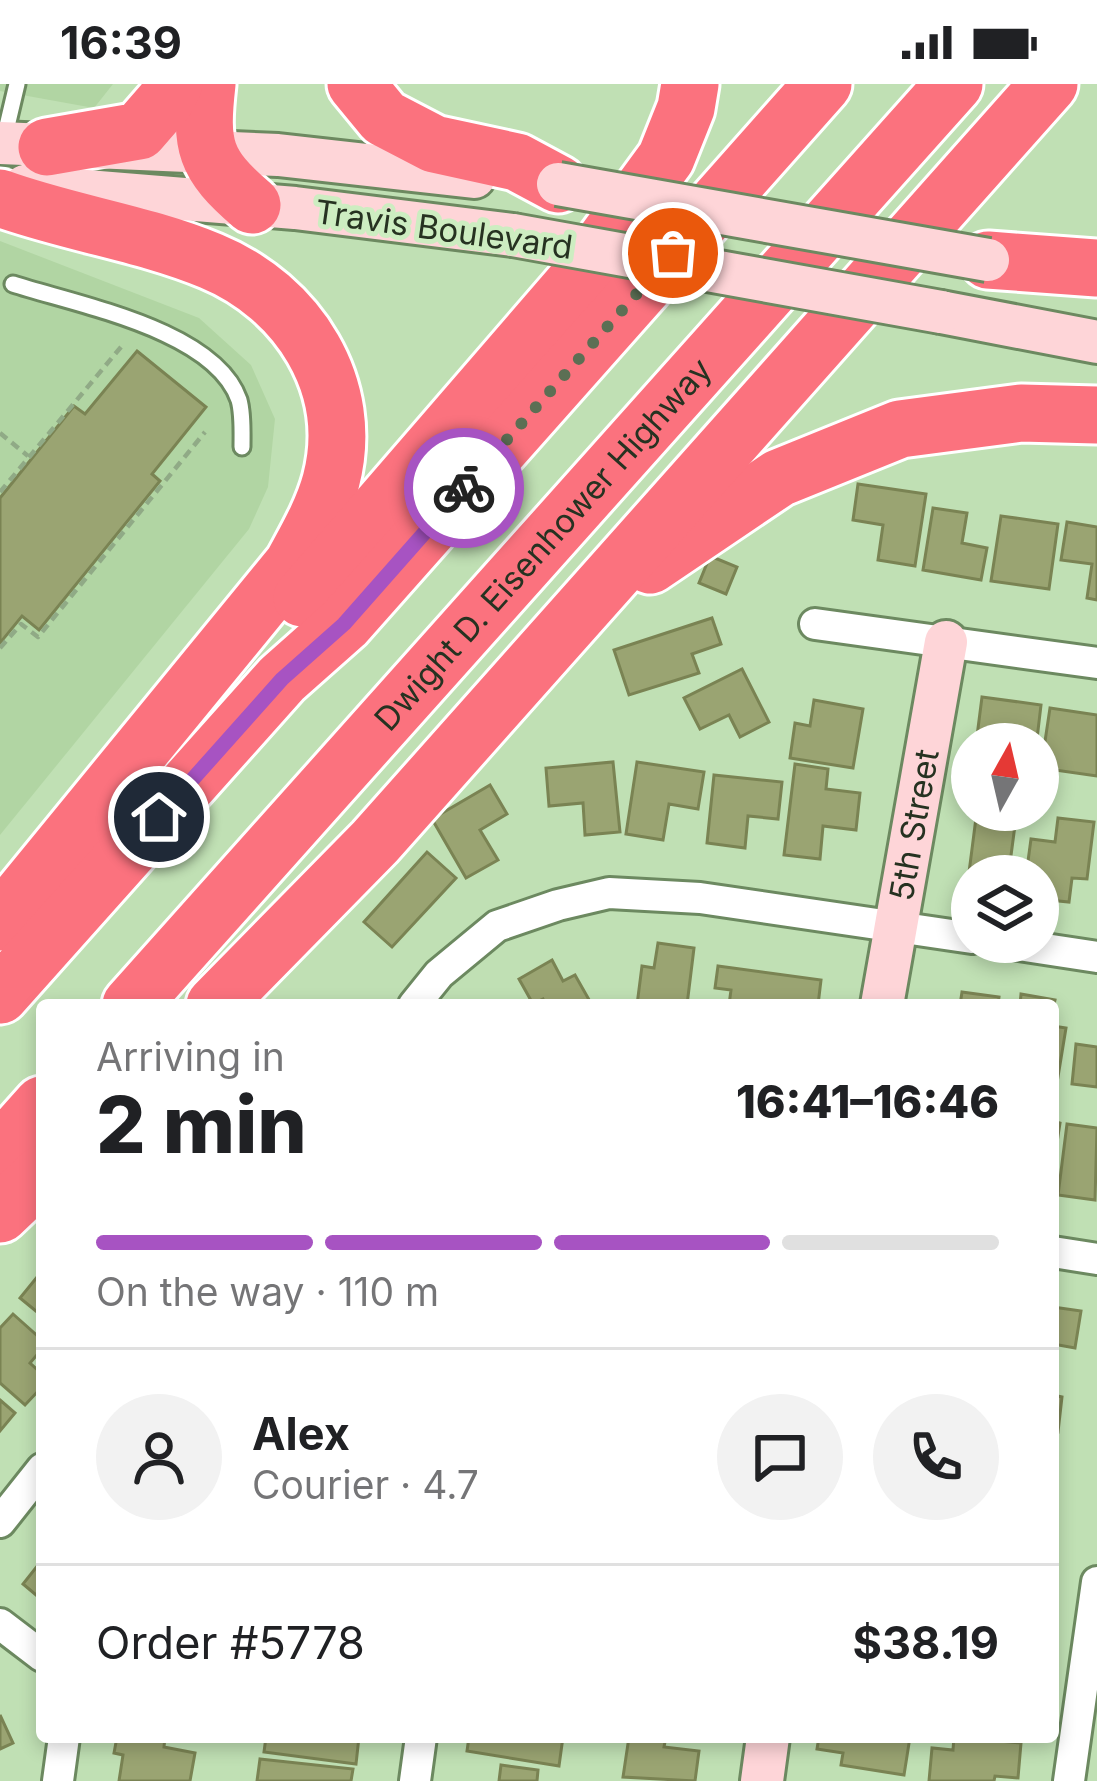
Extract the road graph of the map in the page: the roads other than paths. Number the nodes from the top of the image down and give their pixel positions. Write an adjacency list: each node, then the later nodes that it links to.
1 (17, 84): 10 (lane)
2 (174, 84): 10 (highway)
3 (207, 84): 9 (highway)
4 (356, 84): 11 (highway)
5 (690, 84): 24 (highway)
6 (823, 84): 24 (highway)
7 (954, 84): 31 (highway, Dwight D. Eisenhower Highway)
8 (1048, 84): 22 (highway)
9 (205, 151): 10 (main road, Travis Boulevard); 11 (main road, Travis Boulevard); 12 (highway)
10 (10, 163): 12 (main road, Travis Boulevard); 25 (highway)
11 (558, 184): 13 (main road, Travis Boulevard, bridge)
12 (252, 205): 17 (main road, Travis Boulevard, bridge)
13 (988, 260): 14 (highway); 16 (main road, Travis Boulevard)
14 (1097, 268)
15 (13, 284): 19 (lane)
16 (1097, 286)
17 (1097, 342)
18 (1097, 415): 22 (highway)
19 (242, 447)
20 (815, 624): 21 (street)
21 (946, 642): 23 (street); 26 (main road, 5th Street)
22 (548, 644): 32 (highway)
23 (1097, 663)
24 (282, 679): 30 (highway)
25 (0, 922)
26 (896, 926): 27 (street); 33 (street); 34 (main road, 5th Street)
27 (951, 935)
28 (1059, 951): 29 (street)
29 (1097, 956)
30 (0, 994)
31 (136, 999)
32 (221, 999)
33 (419, 999)
34 (883, 999)
35 (36, 1112): 36 (highway)
36 (0, 1152)
37 (36, 1180): 38 (highway)
38 (0, 1214)
39 (1059, 1253): 40 (street)
40 (1097, 1259)
41 (36, 1477): 42 (street)
42 (0, 1522)
43 (1097, 1582): 52 (street)
44 (0, 1624): 45 (street)
45 (36, 1651)
46 (63, 1743): 49 (street)
47 (420, 1743): 50 (street)
48 (767, 1743): 51 (main road)
49 (58, 1781)
50 (415, 1781)
51 (762, 1781)
52 (1069, 1781)

